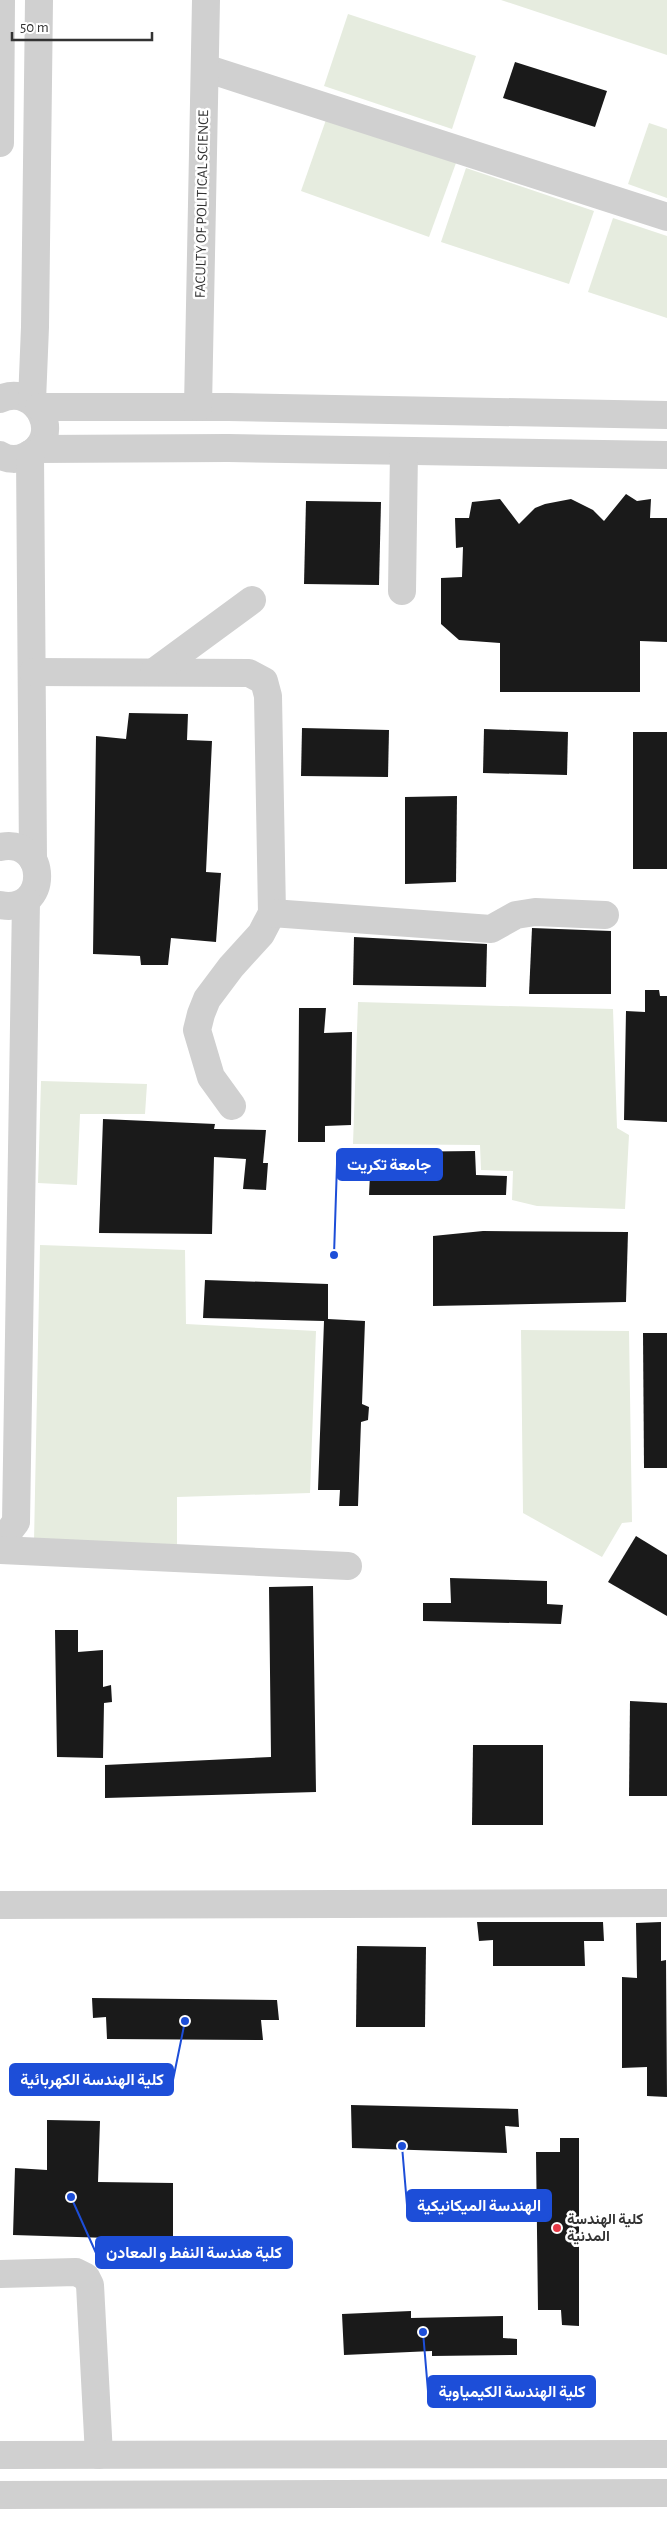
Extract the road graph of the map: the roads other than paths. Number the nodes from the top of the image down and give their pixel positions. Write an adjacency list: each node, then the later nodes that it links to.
1 (1, 0): 5 (street)
2 (39, 0): 8 (street)
3 (206, 0): 4 (street, FACULTY OF POLITICAL SCIENCE)
4 (205, 68): 6 (street); 9 (street, FACULTY OF POLITICAL SCIENCE)
5 (0, 143)
6 (667, 217)
7 (0, 399): 8 (street)
8 (35, 404): 9 (street); 12 (street)
9 (198, 407): 10 (street)
10 (667, 415)
11 (404, 451): 12 (street); 13 (street); 15 (street)
12 (34, 452): 14 (street); 17 (street)
13 (667, 455)
14 (0, 456)
15 (402, 591)
16 (252, 600): 18 (street)
17 (33, 672): 18 (street); 20 (street)
18 (154, 672): 22 (street)
19 (0, 847): 20 (street)
20 (33, 860): 21 (street)
21 (13, 903): 25 (street)
22 (272, 914): 23 (street); 24 (street)
23 (605, 915)
24 (232, 1106)
25 (0, 1543)
26 (0, 1550): 27 (street)
27 (348, 1566)
28 (667, 1903): 29 (street)
29 (0, 1906)
30 (0, 2274): 34 (street)
31 (582, 2454): 32 (street); 34 (street); 37 (street)
32 (667, 2454)
33 (0, 2455): 34 (street)
34 (112, 2455): 38 (street)
35 (667, 2493): 37 (street)
36 (0, 2494): 38 (street)
37 (582, 2494): 38 (street)
38 (122, 2495)

